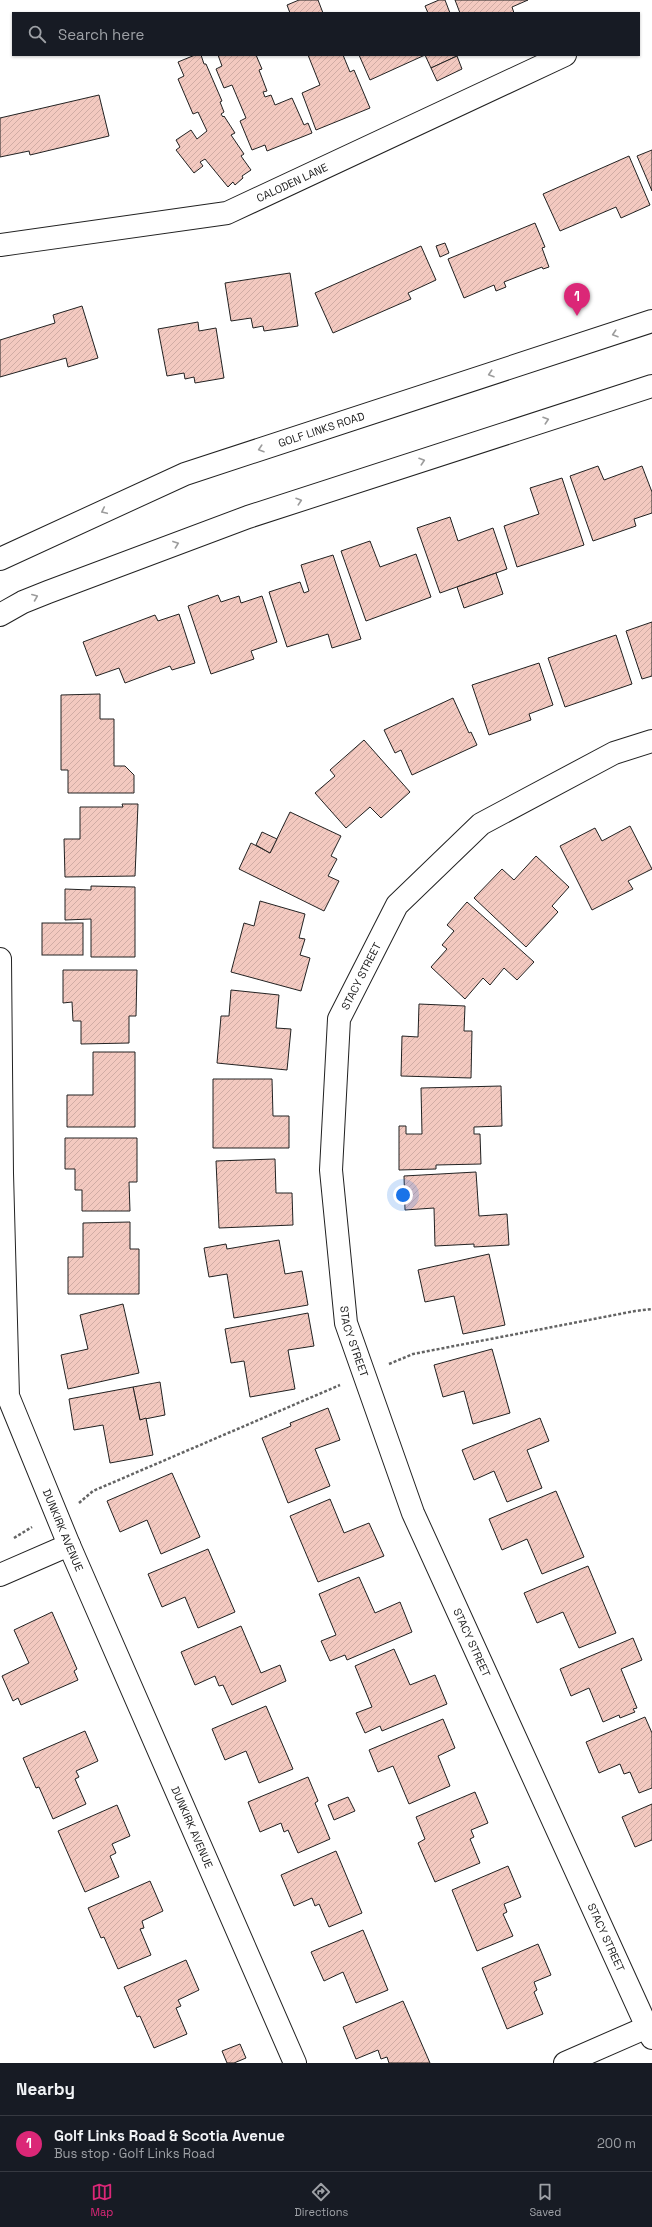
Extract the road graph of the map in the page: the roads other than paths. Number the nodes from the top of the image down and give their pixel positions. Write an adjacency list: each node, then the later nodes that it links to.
1 (563, 56): 2 (street, CALODEN LANE)
2 (0, 245)
3 (652, 322): 5 (street, GOLF LINKS ROAD, one-way to 5)
4 (652, 386): 6 (street, one-way to 4)
5 (0, 559)
6 (0, 615)
7 (652, 741): 11 (street, STACY STREET)
8 (0, 959): 9 (street, DUNKIRK AVENUE)
9 (69, 1545): 10 (street); 12 (street, DUNKIRK AVENUE)
10 (0, 1575)
11 (651, 2030): 13 (street)
12 (295, 2063)
13 (565, 2063)

